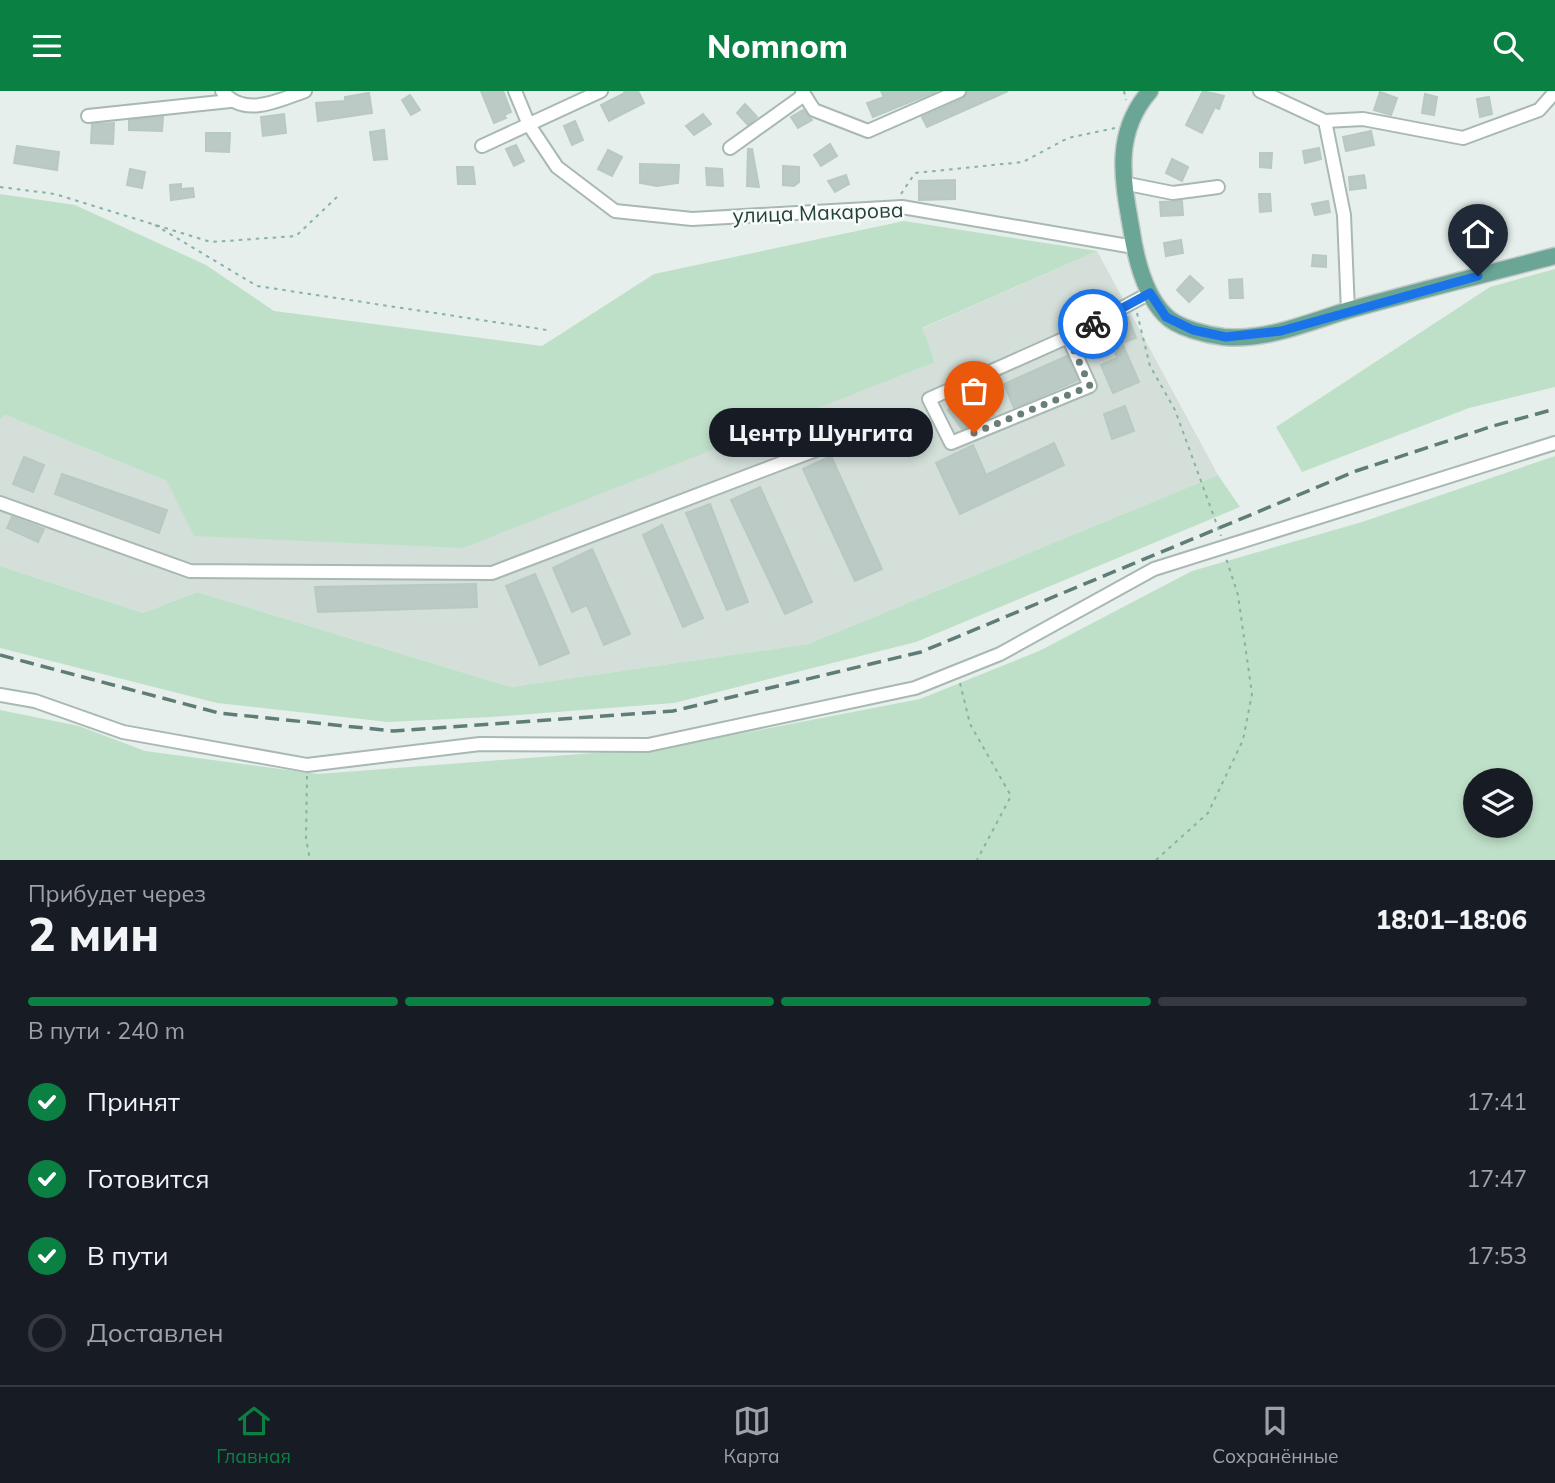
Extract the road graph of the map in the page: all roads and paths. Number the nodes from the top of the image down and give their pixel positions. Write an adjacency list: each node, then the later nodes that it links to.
1 (305, 91): 10 (street)
2 (515, 91): 14 (street, улица Макарова)
3 (601, 91): 14 (street)
4 (959, 91): 9 (street)
5 (1124, 91): 11 (path)
6 (1150, 91): 15 (main road)
7 (1260, 91): 13 (street)
8 (1555, 92): 13 (street)
9 (803, 93): 17 (street)
10 (226, 96): 12 (street)
11 (1126, 102)
12 (88, 116)
13 (1325, 121): 28 (street)
14 (529, 125): 16 (street); 22 (street, улица Макарова)
15 (1130, 125): 18 (main road); 22 (path)
16 (481, 146)
17 (730, 148)
18 (1123, 183): 20 (street); 24 (main road)
19 (0, 187): 23 (path)
20 (1218, 187)
21 (338, 196): 23 (path)
22 (893, 207): 24 (street, улица Макарова)
23 (155, 225): 29 (path)
24 (1134, 247): 26 (main road)
25 (1555, 255): 28 (main road)
26 (1150, 293): 27 (street); 28 (main road)
27 (1135, 302): 30 (street); 34 (path)
28 (1348, 311)
29 (547, 330)
30 (1068, 337): 30 (street)
31 (874, 428): 33 (street)
32 (1555, 443): 34 (street)
33 (0, 503)
34 (1222, 547): 35 (street); 40 (path)
35 (957, 671): 37 (street); 39 (path)
36 (0, 695): 37 (street)
37 (307, 765): 38 (path)
38 (310, 860)
39 (977, 860)
40 (1156, 860)

